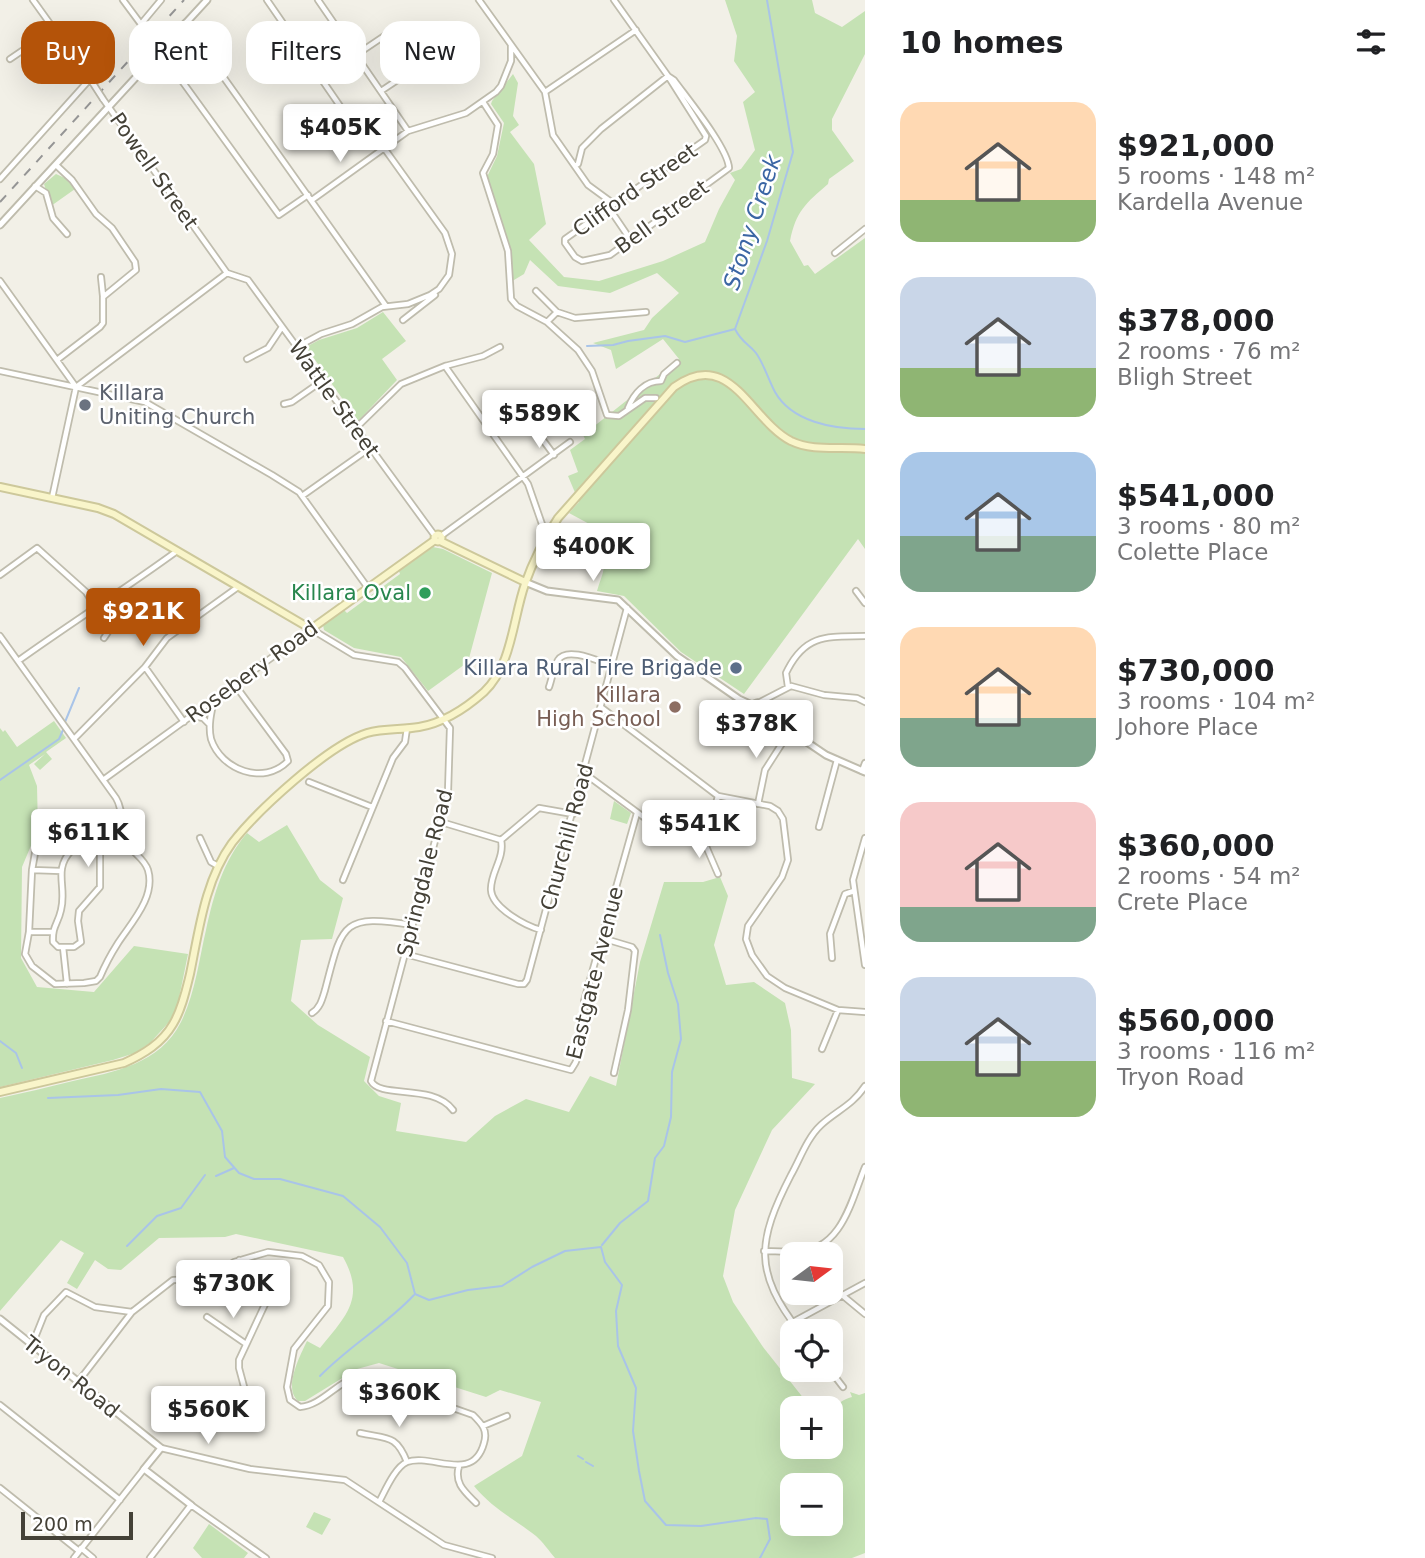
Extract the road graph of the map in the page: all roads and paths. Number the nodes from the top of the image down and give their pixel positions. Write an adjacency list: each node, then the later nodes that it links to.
1 (33, 0): 9 (street, Powell Street)
2 (123, 0): 10 (street)
3 (161, 0): 11 (street)
4 (208, 0): 12 (street)
5 (267, 0): 33 (street)
6 (318, 0): 13 (street)
7 (479, 0): 15 (street)
8 (614, 0): 14 (street)
9 (48, 21)
10 (139, 21)
11 (144, 21)
12 (187, 21)
13 (333, 21)
14 (636, 30): 21 (street); 29 (street)
15 (511, 45): 17 (street); 19 (street)
16 (21, 52): 18 (street)
17 (518, 55): 19 (street); 29 (street)
18 (10, 59)
19 (511, 61): 30 (street)
20 (366, 69): 28 (street)
21 (668, 76): 35 (street); 39 (street, Clifford Street); 45 (street, Bell Street)
22 (86, 84): 36 (street)
23 (93, 84): 31 (street, Powell Street, bridge)
24 (130, 84): 31 (street)
25 (184, 84): 38 (street)
26 (229, 84): 38 (street)
27 (392, 84): 28 (street)
28 (381, 91): 32 (street)
29 (545, 92): 35 (street)
30 (483, 102): 32 (street); 57 (street)
31 (109, 107): 34 (street); 47 (street, Powell Street)
32 (408, 131): 33 (street)
33 (384, 148): 38 (street); 50 (street)
34 (56, 165): 37 (street); 52 (street)
35 (575, 166): 39 (street)
36 (0, 179)
37 (35, 186): 41 (street); 43 (street)
38 (310, 198): 53 (street)
39 (614, 204): 40 (street, Clifford Street)
40 (609, 208): 44 (street, Clifford Street); 45 (street)
41 (0, 225)
42 (865, 229): 46 (street)
43 (67, 234)
44 (565, 239): 45 (street, Bell Street)
45 (630, 239)
46 (835, 253)
47 (227, 273): 58 (street, Wattle Street); 67 (street)
48 (101, 277): 52 (street)
49 (0, 281): 62 (street)
50 (439, 289): 53 (street); 56 (street)
51 (536, 291): 54 (street)
52 (103, 296): 62 (street)
53 (386, 306): 59 (street)
54 (557, 312): 55 (street); 57 (street)
55 (646, 312)
56 (403, 320)
57 (547, 322): 71 (street)
58 (282, 327): 59 (street, Wattle Street); 61 (street)
59 (297, 347): 66 (street, Wattle Street)
60 (500, 347): 64 (street)
61 (247, 359)
62 (57, 360): 67 (street)
63 (677, 363): 71 (street)
64 (445, 366): 72 (street); 77 (street)
65 (0, 371): 67 (street)
66 (322, 381): 69 (street); 72 (street, Wattle Street)
67 (76, 387): 79 (street); 80 (street)
68 (656, 398): 71 (street)
69 (284, 404)
70 (524, 406): 76 (street)
71 (626, 412)
72 (356, 428): 74 (street, Wattle Street)
73 (570, 442): 76 (street, Rosebery Road)
74 (370, 448): 79 (street); 82 (street, Wattle Street)
75 (865, 449): 85 (main road)
76 (554, 454): 77 (street, Rosebery Road)
77 (523, 478): 81 (street); 82 (street, Rosebery Road)
78 (0, 487): 80 (main road, Springdale Road)
79 (302, 496): 87 (street)
80 (52, 498): 83 (main road, Springdale Road)
81 (544, 530)
82 (438, 538): 85 (main road); 87 (main road, Rosebery Road)
83 (177, 551): 86 (main road, Springdale Road); 91 (street)
84 (0, 575): 91 (street)
85 (526, 582): 90 (street); 107 (main road)
86 (238, 587): 92 (main road, Springdale Road); 98 (street)
87 (368, 588): 92 (main road, Rosebery Road)
88 (856, 591): 89 (street)
89 (865, 603)
90 (627, 607): 97 (street, Churchill Road); 104 (street)
91 (96, 608): 95 (street); 96 (street)
92 (311, 629): 99 (street, Rosebery Road); 107 (street, Springdale Road)
93 (0, 636): 96 (street)
94 (865, 636): 101 (street)
95 (104, 638)
96 (18, 661): 112 (street)
97 (610, 665): 100 (street); 105 (street, Churchill Road)
98 (145, 667): 108 (street); 112 (street)
99 (235, 684): 102 (street, Rosebery Road); 109 (street)
100 (549, 687)
101 (788, 687): 103 (street); 104 (street)
102 (214, 699): 106 (street, Rosebery Road); 109 (street)
103 (865, 702)
104 (756, 706): 111 (street)
105 (602, 708): 116 (street, Churchill Road); 119 (street)
106 (192, 716): 108 (street, Rosebery Road); 109 (street)
107 (443, 720): 110 (main road); 124 (street, Springdale Road)
108 (184, 722): 117 (street, Rosebery Road)
109 (209, 725)
110 (407, 728): 121 (street); 133 (main road)
111 (790, 731): 113 (street); 120 (street)
112 (74, 739): 117 (street)
113 (837, 760): 115 (street); 125 (street)
114 (865, 763): 115 (street)
115 (863, 772)
116 (584, 773): 122 (street); 123 (street, Churchill Road)
117 (103, 779): 130 (street)
118 (309, 782): 121 (street)
119 (718, 796): 120 (street); 126 (street)
120 (758, 804): 149 (street)
121 (372, 807): 137 (street)
122 (637, 813): 126 (street); 143 (street, Eastgate Avenue)
123 (573, 814): 131 (street); 140 (street, Churchill Road)
124 (441, 822): 131 (street); 139 (street, Springdale Road)
125 (819, 827)
126 (702, 837): 136 (street)
127 (200, 838): 133 (street)
128 (865, 838): 138 (street)
129 (83, 839): 132 (street); 134 (street); 135 (street)
130 (125, 840): 132 (street); 148 (street)
131 (501, 840): 140 (street)
132 (100, 841): 144 (street)
133 (219, 867): 156 (main road)
134 (32, 870): 135 (street); 141 (street)
135 (61, 871): 142 (street)
136 (718, 874)
137 (344, 880)
138 (854, 891): 146 (street); 147 (street)
139 (412, 925): 145 (street, Springdale Road); 151 (street)
140 (541, 930): 145 (street, Churchill Road)
141 (29, 932): 142 (street); 148 (street)
142 (53, 932): 144 (street)
143 (602, 938): 152 (street, Eastgate Avenue); 154 (street)
144 (63, 947): 148 (street)
145 (405, 954): 152 (street, Springdale Road)
146 (832, 958)
147 (865, 965)
148 (67, 984)
149 (838, 1010): 150 (street); 153 (street)
150 (865, 1012)
151 (312, 1013)
152 (386, 1021): 157 (street, Springdale Road)
153 (821, 1049)
154 (614, 1073)
155 (865, 1086): 159 (street)
156 (0, 1093)
157 (453, 1110)
158 (865, 1167): 159 (street)
159 (764, 1251): 169 (street)
160 (239, 1260): 165 (street); 171 (street); 179 (street)
161 (865, 1283): 162 (street)
162 (844, 1294)
163 (844, 1297): 166 (street)
164 (822, 1306): 170 (street)
165 (132, 1312): 172 (street); 173 (street)
166 (865, 1314)
167 (207, 1317): 171 (street)
168 (0, 1319): 172 (street, Tryon Road)
169 (791, 1319)
170 (798, 1319)
171 (246, 1344): 177 (street)
172 (32, 1345): 173 (street, Tryon Road)
173 (78, 1382): 181 (street, Tryon Road)
174 (839, 1382): 175 (street)
175 (843, 1387)
176 (0, 1405): 186 (street)
177 (250, 1409)
178 (507, 1416): 179 (street)
179 (484, 1426): 183 (street)
180 (360, 1433): 182 (street)
181 (161, 1448): 184 (street); 187 (street, Tryon Road)
182 (407, 1462): 183 (street); 187 (street)
183 (459, 1466): 188 (street)
184 (145, 1469): 186 (street); 189 (street)
185 (0, 1488): 190 (street)
186 (120, 1500): 190 (street)
187 (379, 1502): 195 (street, Tryon Road)
188 (476, 1503)
189 (191, 1505): 193 (street); 194 (street)
190 (80, 1550): 191 (street); 192 (street)
191 (74, 1558)
192 (93, 1558)
193 (150, 1558)
194 (266, 1558)
195 (492, 1558)

